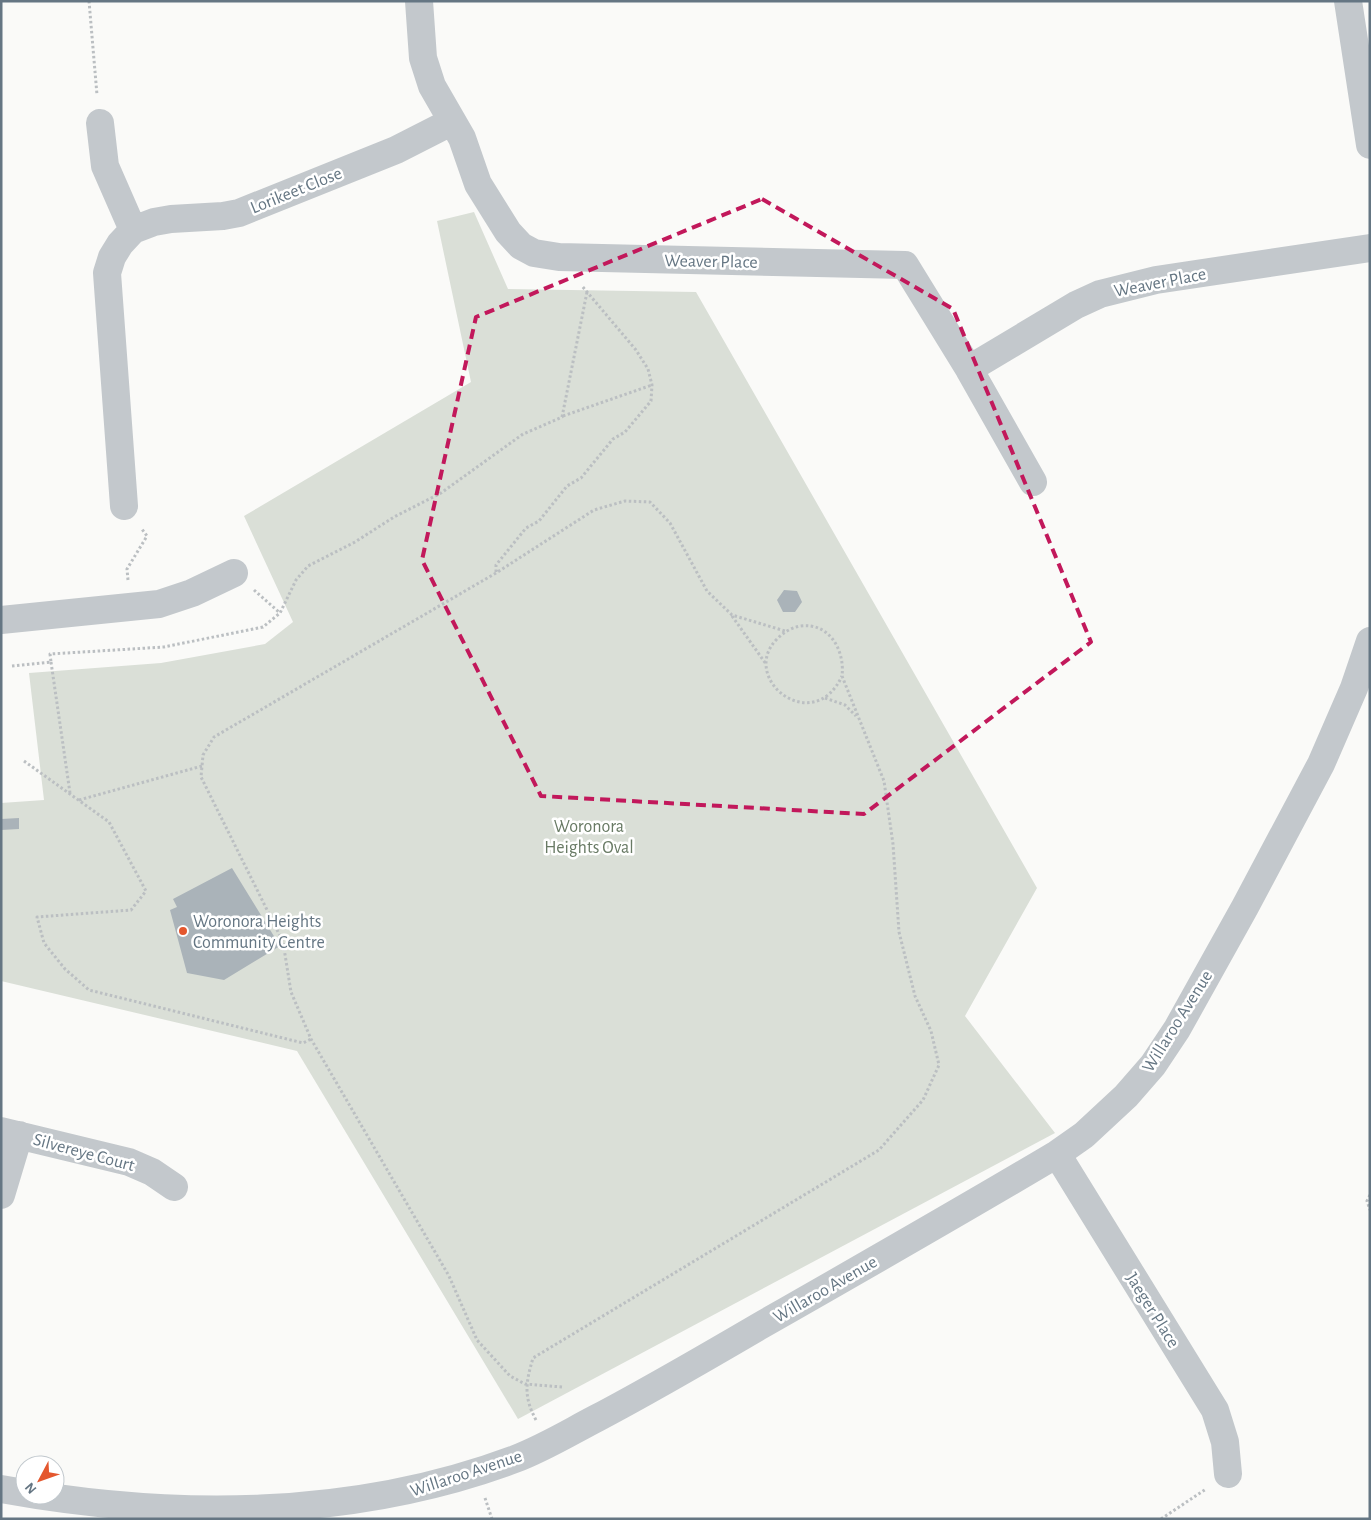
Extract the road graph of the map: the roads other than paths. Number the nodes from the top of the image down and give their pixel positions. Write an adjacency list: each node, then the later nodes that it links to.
1 (419, 1): 4 (street, Weaver Place)
2 (1348, 1): 5 (street)
3 (100, 123): 6 (street)
4 (457, 130): 6 (street, Lorikeet Close); 8 (street, Weaver Place)
5 (1370, 145)
6 (133, 230): 10 (street, Lorikeet Close)
7 (1370, 248): 8 (street, Weaver Place)
8 (970, 369): 9 (street, Weaver Place)
9 (1033, 482)
10 (124, 506)
11 (234, 573): 12 (street)
12 (1, 620)
13 (1370, 641): 15 (street, Willaroo Avenue)
14 (10, 1133): 16 (street, Silvereye Court); 17 (street, Silvereye Court)
15 (1057, 1154): 18 (street, Jaeger Place); 19 (street, Willaroo Avenue)
16 (174, 1187)
17 (1, 1195)
18 (1228, 1474)
19 (1, 1489)

